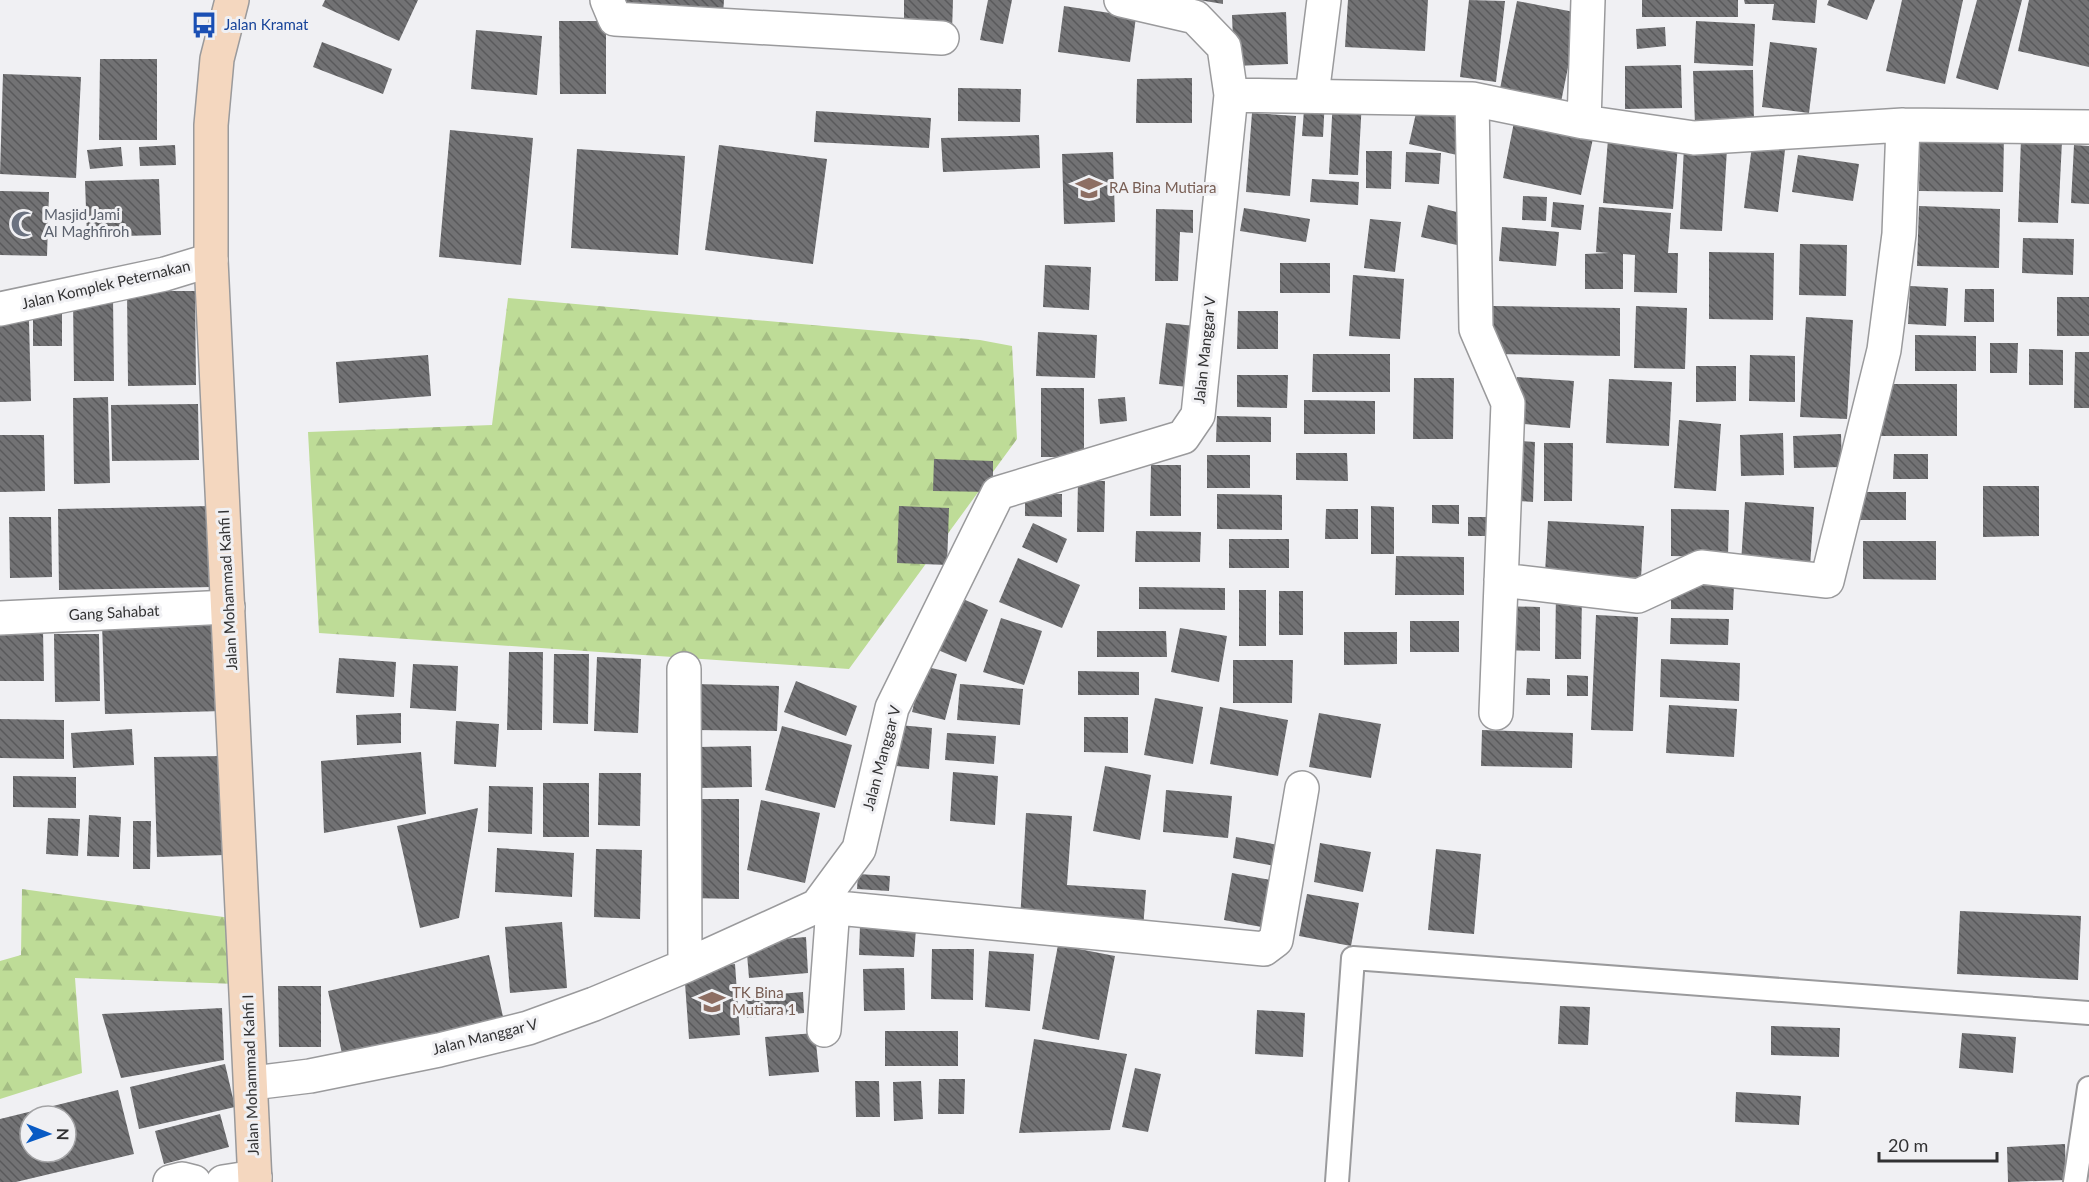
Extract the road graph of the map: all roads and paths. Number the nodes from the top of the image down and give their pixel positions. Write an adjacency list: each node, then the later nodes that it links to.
1 (232, 0): 13 (main road, Jalan Mohammad Kahfi I)
2 (607, 0): 6 (street)
3 (1121, 0): 7 (street, Jalan Manggar V)
4 (1324, 0): 8 (street)
5 (1588, 0): 10 (street)
6 (942, 38)
7 (1232, 95): 8 (street); 21 (street, Jalan Manggar V)
8 (1312, 95): 9 (street)
9 (1472, 99): 10 (street); 15 (street)
10 (1584, 122): 11 (street)
11 (1903, 125): 12 (street); 15 (street)
12 (2089, 127)
13 (211, 260): 14 (street, Jalan Komplek Peternakan); 16 (main road, Jalan Mohammad Kahfi I)
14 (0, 309)
15 (1501, 579): 19 (street)
16 (228, 607): 17 (street, Gang Sahabat); 25 (main road, Jalan Mohammad Kahfi I)
17 (0, 618)
18 (684, 669): 22 (street)
19 (1496, 713)
20 (1302, 788): 21 (street)
21 (825, 907): 22 (street, Jalan Manggar V); 24 (street)
22 (685, 966): 25 (street, Jalan Manggar V)
23 (2089, 1014): 31 (lane)
24 (824, 1030)
25 (252, 1083): 27 (main road, Jalan Mohammad Kahfi I)
26 (2089, 1088): 32 (lane)
27 (255, 1179): 30 (street)
28 (170, 1182): 29 (street)
29 (194, 1182)
30 (223, 1182)
31 (1337, 1182)
32 (2075, 1182)

